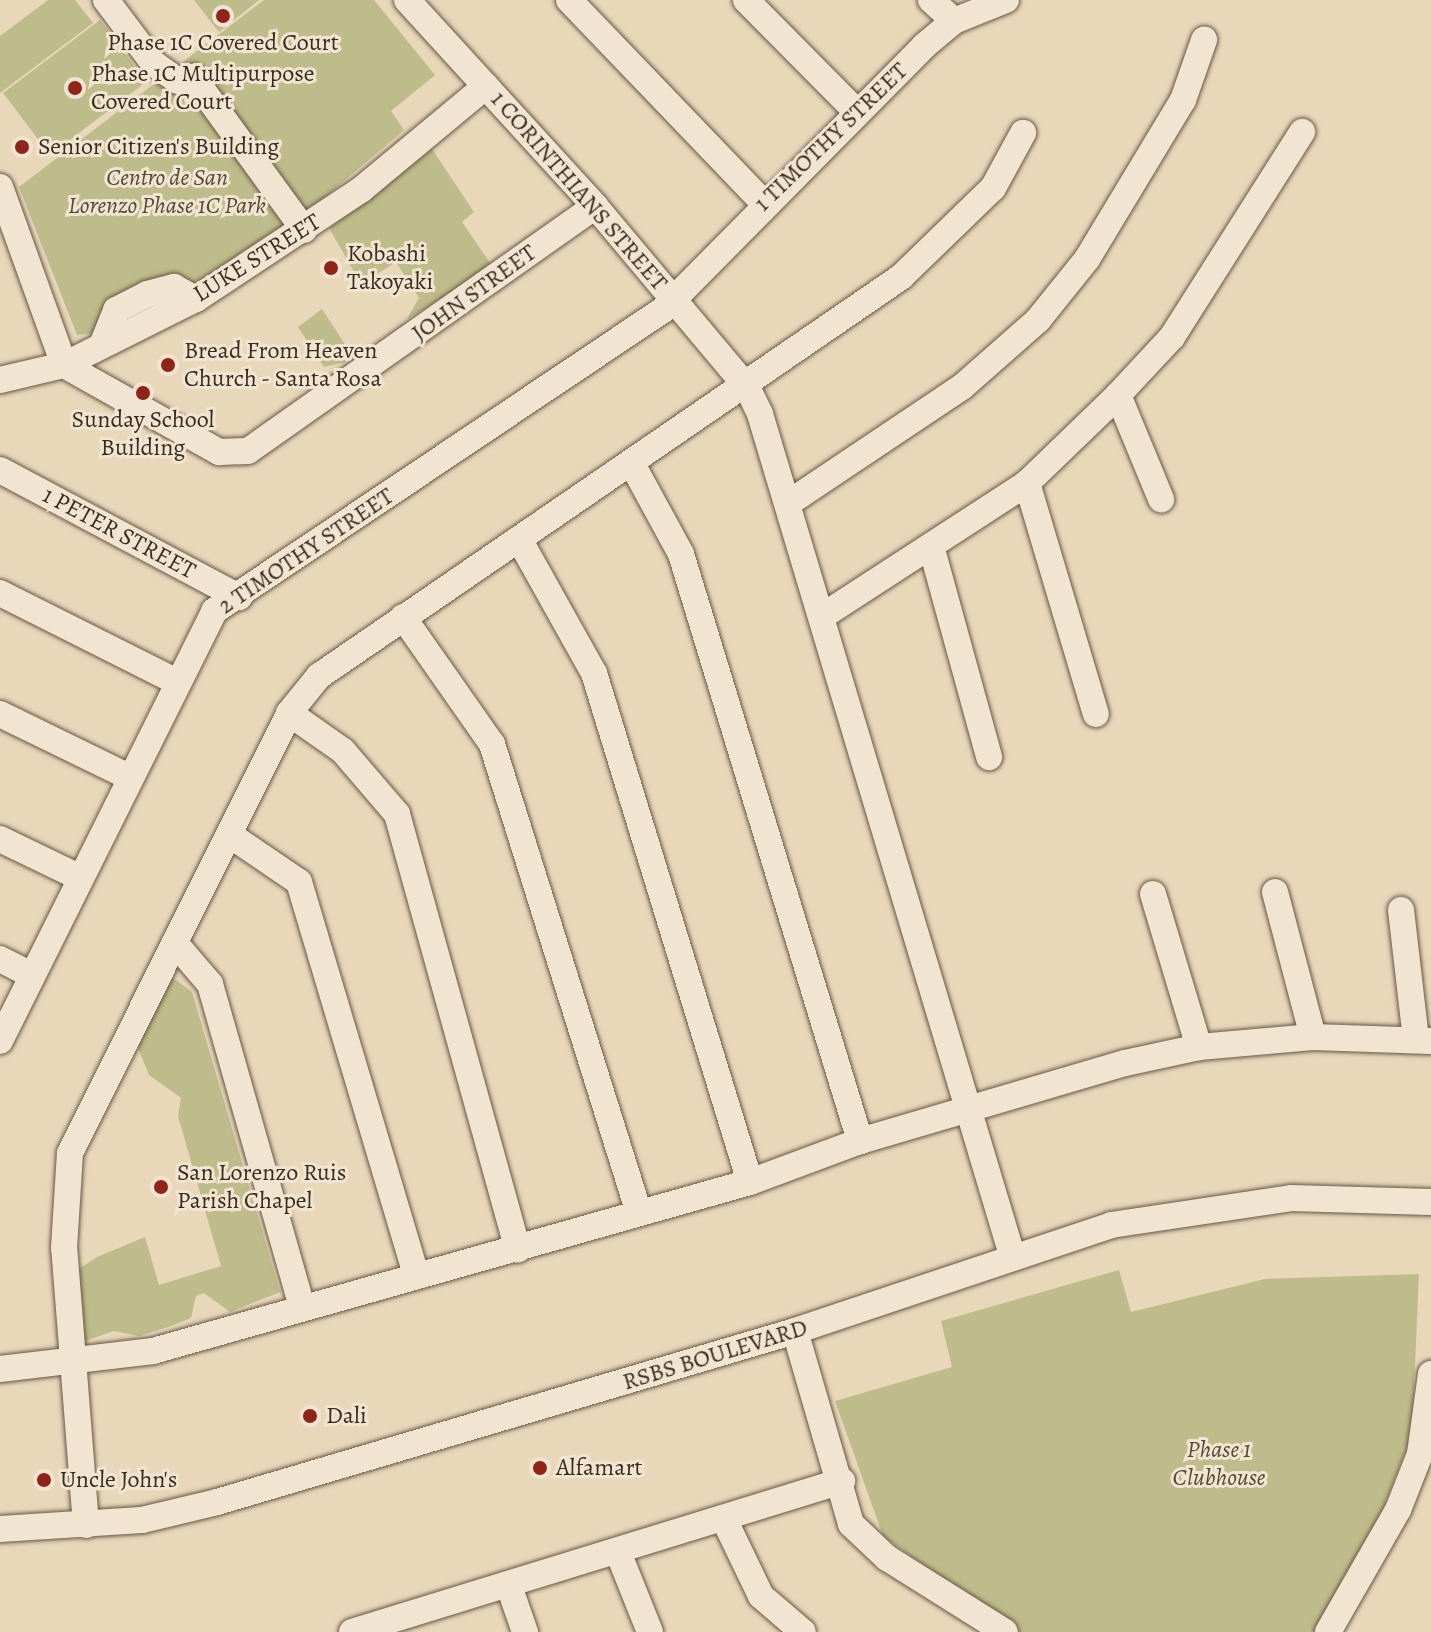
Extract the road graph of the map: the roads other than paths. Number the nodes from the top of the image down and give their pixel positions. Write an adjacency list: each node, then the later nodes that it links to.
1 (106, 0): 17 (street)
2 (407, 0): 9 (street, 1 CORINTHIANS STREET)
3 (569, 0): 14 (street)
4 (746, 0): 10 (street)
5 (931, 0): 7 (street)
6 (1006, 0): 7 (street, 1 TIMOTHY STREET)
7 (954, 21): 10 (street, 1 TIMOTHY STREET)
8 (1204, 40): 27 (street)
9 (486, 86): 15 (street, 1 CORINTHIANS STREET); 17 (street, LUKE STREET)
10 (855, 110): 14 (street, 1 TIMOTHY STREET)
11 (1302, 132): 22 (street)
12 (1023, 133): 21 (street)
13 (0, 187): 16 (street)
14 (763, 202): 18 (street, 1 TIMOTHY STREET)
15 (595, 206): 18 (street, 1 CORINTHIANS STREET); 19 (street, JOHN STREET)
16 (8, 230): 19 (street)
17 (304, 230): 19 (street, LUKE STREET)
18 (674, 299): 21 (street, 1 CORINTHIANS STREET); 31 (street, 2 TIMOTHY STREET)
19 (64, 365): 20 (street, LUKE STREET)
20 (0, 380)
21 (747, 387): 23 (street); 27 (street, 1 CORINTHIANS STREET)
22 (1118, 395): 25 (street); 26 (street)
23 (632, 464): 28 (street); 54 (street)
24 (0, 470): 31 (street, 1 PETER STREET)
25 (1027, 483): 29 (street); 37 (street)
26 (1161, 499)
27 (790, 502): 32 (street, 1 CORINTHIANS STREET)
28 (519, 539): 33 (street); 55 (street)
29 (931, 546): 32 (street); 38 (street)
30 (0, 593): 34 (street)
31 (239, 597): 34 (street, 2 TIMOTHY STREET)
32 (824, 615): 53 (street, 1 CORINTHIANS STREET)
33 (403, 617): 35 (street); 57 (street)
34 (177, 682): 39 (street, 2 TIMOTHY STREET)
35 (289, 713): 40 (street); 58 (street)
36 (0, 714): 39 (street)
37 (1096, 714)
38 (989, 757)
39 (129, 777): 42 (street, 2 TIMOTHY STREET)
40 (230, 835): 46 (street); 60 (street)
41 (0, 839): 42 (street)
42 (79, 877): 48 (street, 2 TIMOTHY STREET)
43 (1275, 892): 49 (street)
44 (1153, 894): 52 (street)
45 (1401, 910): 50 (street)
46 (175, 943): 61 (street); 63 (street)
47 (0, 959): 48 (street)
48 (30, 974): 51 (street, 2 TIMOTHY STREET)
49 (1313, 1037): 50 (street); 52 (street)
50 (1423, 1040)
51 (0, 1041)
52 (1199, 1047): 53 (street)
53 (969, 1108): 54 (street); 59 (street, 1 CORINTHIANS STREET)
54 (860, 1141): 55 (street)
55 (750, 1182): 57 (street)
56 (1431, 1202): 59 (street, RSBS BOULEVARD)
57 (638, 1211): 58 (street)
58 (518, 1249): 60 (street)
59 (1012, 1255): 62 (street, RSBS BOULEVARD)
60 (415, 1272): 61 (street)
61 (302, 1306): 63 (street)
62 (795, 1331): 66 (street); 68 (street, RSBS BOULEVARD)
63 (70, 1364): 64 (street); 68 (street)
64 (0, 1369)
65 (1431, 1374): 78 (street)
66 (842, 1481): 67 (street); 77 (street)
67 (724, 1519): 70 (street); 76 (street)
68 (86, 1525): 69 (street, RSBS BOULEVARD)
69 (0, 1529)
70 (618, 1552): 71 (street); 75 (street)
71 (509, 1586): 72 (street); 74 (street)
72 (405, 1625): 73 (street)
73 (352, 1632)
74 (525, 1632)
75 (650, 1632)
76 (803, 1632)
77 (1005, 1632)
78 (1328, 1632)

